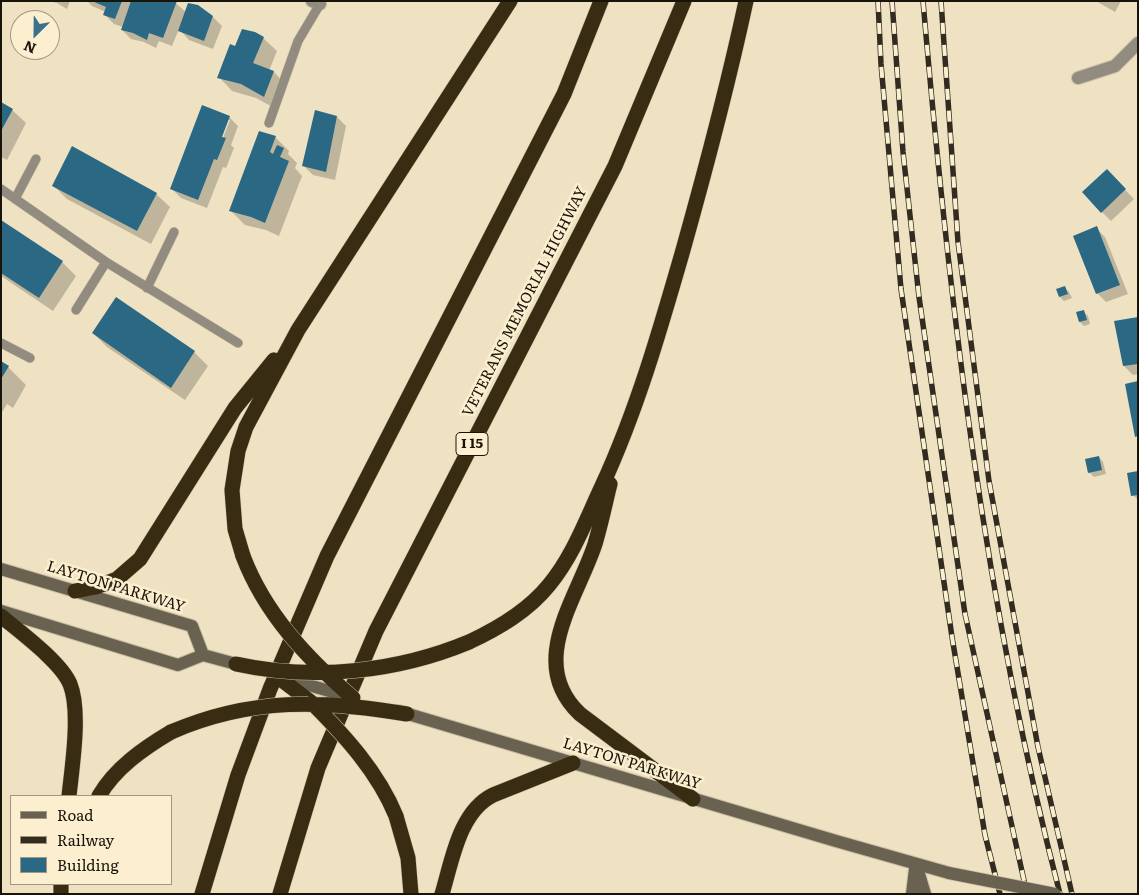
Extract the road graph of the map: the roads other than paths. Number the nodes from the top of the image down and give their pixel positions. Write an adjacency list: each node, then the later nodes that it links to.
1 (510, 1): 16 (highway)
2 (601, 1): 37 (highway)
3 (684, 1): 38 (highway, VETERANS MEMORIAL HIGHWAY / I 15)
4 (746, 1): 20 (highway)
5 (316, 3): 8 (lane)
6 (1138, 43): 7 (street)
7 (1078, 78)
8 (269, 123)
9 (36, 159): 11 (lane)
10 (1, 189): 11 (lane)
11 (15, 198): 13 (lane)
12 (174, 232): 14 (lane)
13 (106, 262): 14 (lane); 15 (lane)
14 (147, 288): 17 (lane)
15 (76, 310)
16 (298, 330): 22 (highway); 27 (highway, bridge)
17 (238, 343)
18 (1, 344): 19 (lane)
19 (30, 358)
20 (621, 444): 27 (highway, bridge); 35 (highway)
21 (1, 569): 22 (main road, LAYTON PARKWAY)
22 (75, 591): 25 (main road, LAYTON PARKWAY)
23 (1, 611): 25 (main road)
24 (1, 616): 33 (highway)
25 (203, 655): 26 (main road, LAYTON PARKWAY)
26 (236, 664): 27 (highway, bridge); 28 (main road, LAYTON PARKWAY, bridge)
27 (323, 672): 29 (highway, bridge)
28 (278, 677): 29 (main road, LAYTON PARKWAY, bridge); 30 (highway)
29 (353, 698): 31 (main road, LAYTON PARKWAY, bridge)
30 (312, 703): 31 (highway, bridge); 34 (highway, bridge); 39 (highway, bridge)
31 (408, 714): 32 (main road, LAYTON PARKWAY)
32 (573, 763): 35 (main road, LAYTON PARKWAY); 40 (highway)
33 (69, 795)
34 (100, 795)
35 (693, 799): 36 (main road, LAYTON PARKWAY)
36 (916, 864): 41 (main road); 42 (main road); 43 (main road, LAYTON PARKWAY, bridge)
37 (202, 894)
38 (280, 894)
39 (411, 894)
40 (442, 894)
41 (912, 894)
42 (925, 894)
43 (1055, 894)

